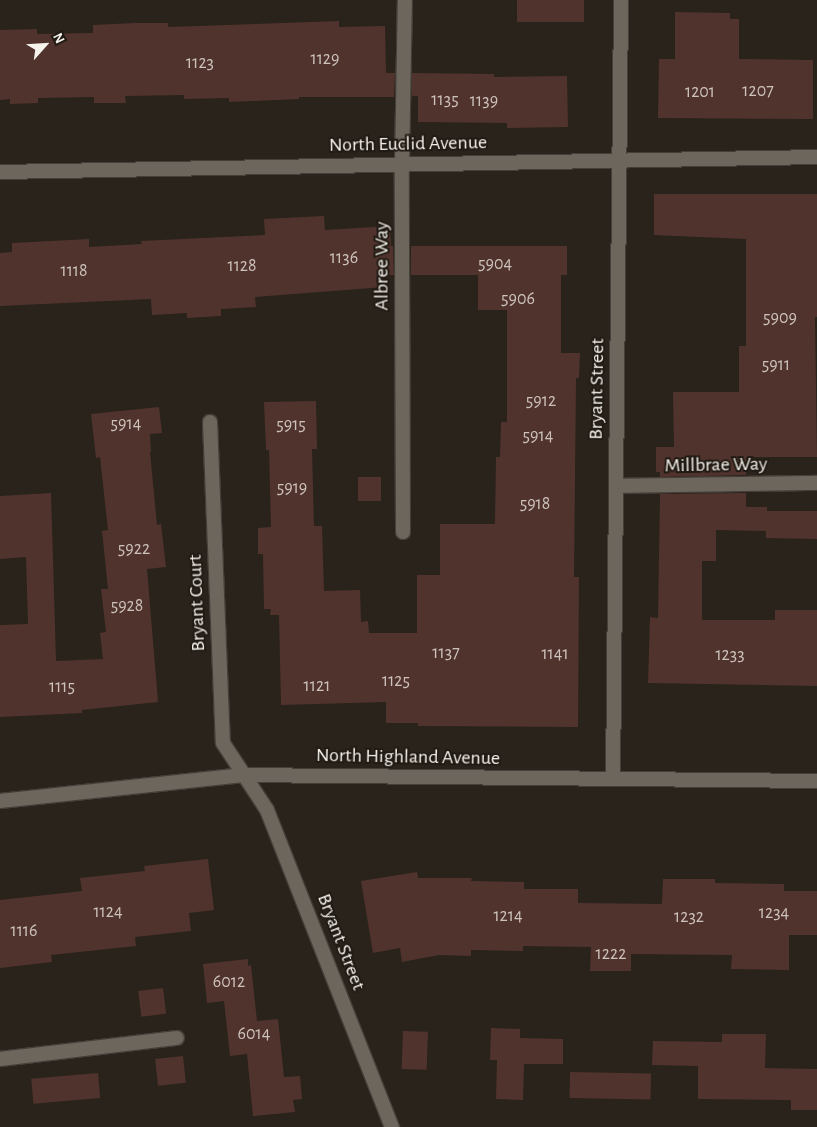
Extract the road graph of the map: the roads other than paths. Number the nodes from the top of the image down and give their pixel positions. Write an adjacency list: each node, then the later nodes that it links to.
1 (405, 0): 5 (street, Albree Way)
2 (621, 0): 4 (street, Bryant Street)
3 (817, 157): 4 (street, North Euclid Avenue)
4 (620, 160): 5 (street, North Euclid Avenue); 9 (street, Bryant Street)
5 (402, 165): 6 (street, North Euclid Avenue); 10 (street, Albree Way)
6 (0, 172)
7 (210, 422): 11 (street, Bryant Court)
8 (817, 483): 9 (street, Millbrae Way)
9 (616, 486): 12 (street, Bryant Street)
10 (403, 532)
11 (244, 775): 12 (street, North Highland Avenue); 14 (street, North Highland Avenue); 17 (street, Bryant Street)
12 (613, 779): 13 (street, North Highland Avenue)
13 (817, 781)
14 (0, 801)
15 (177, 1038): 16 (street)
16 (0, 1059)
17 (392, 1127)

